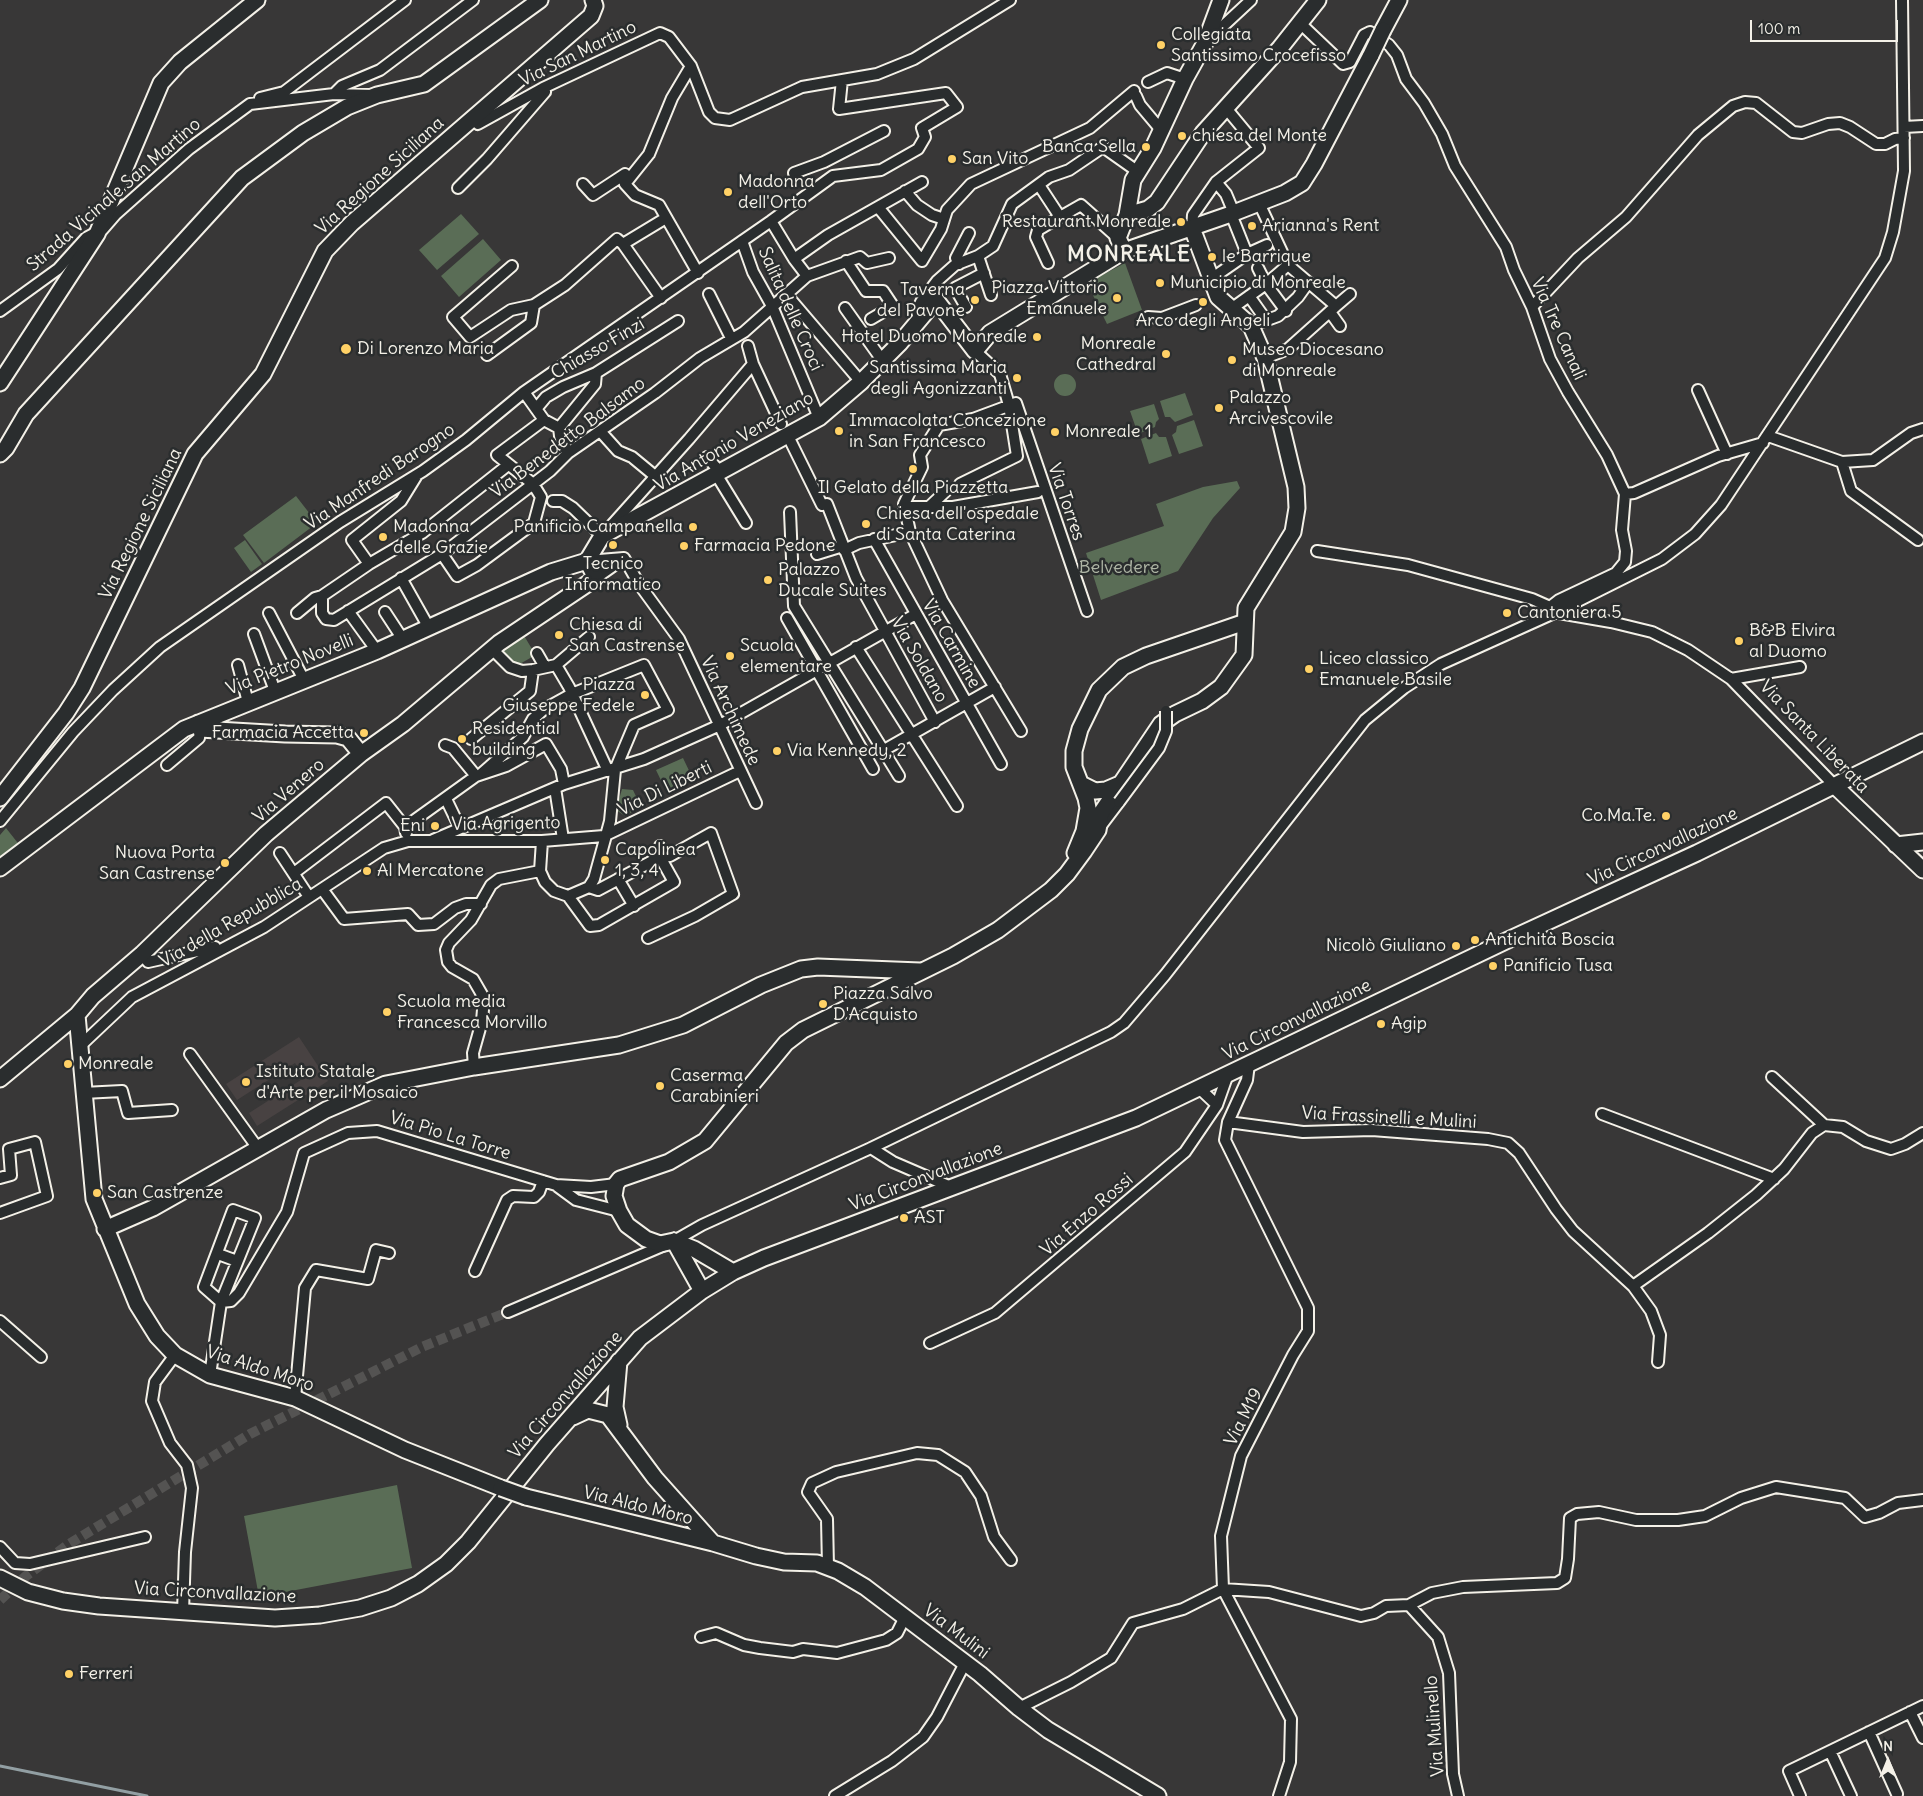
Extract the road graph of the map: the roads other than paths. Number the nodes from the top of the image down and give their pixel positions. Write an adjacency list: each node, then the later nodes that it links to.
1 (257, 0): 49 (street)
2 (405, 0): 22 (street, Strada Vicinale San Martino)
3 (473, 0): 20 (street)
4 (540, 0): 21 (street)
5 (593, 0): 24 (street, Via Regione Siciliana)
6 (1010, 0): 17 (street)
7 (1221, 0): 14 (street)
8 (1251, 0): 14 (street)
9 (1318, 0): 12 (street)
10 (1399, 0): 13 (street)
11 (1902, 0): 26 (street)
12 (1301, 24): 13 (street); 23 (street)
13 (1381, 34): 39 (street, bridge); 80 (street, Via Tre Canali)
14 (1205, 43): 16 (street)
15 (691, 66): 17 (street, Via San Martino); 19 (street, Via San Martino); 35 (street)
16 (1185, 79): 18 (street); 27 (street)
17 (842, 80): 46 (street, Via Manfredi Barogno)
18 (1148, 82)
19 (543, 88): 24 (street, Via San Martino); 37 (street)
20 (334, 94): 21 (street, Strada Vicinale San Martino); 22 (street, Strada Vicinale San Martino)
21 (377, 95): 114 (street)
22 (250, 104): 49 (street, Strada Vicinale San Martino)
23 (1225, 107): 33 (street); 42 (street)
24 (473, 119): 200 (street, Via Regione Siciliana)
25 (1923, 126): 26 (street)
26 (1904, 127): 29 (street)
27 (1161, 130): 30 (street); 44 (street)
28 (884, 131): 31 (street)
29 (1904, 138): 80 (street); 113 (street)
30 (1137, 171): 36 (street); 42 (street)
31 (794, 173)
32 (922, 182): 38 (street, Salita delle Croci)
33 (1216, 182): 41 (street); 47 (street)
34 (583, 184): 35 (street)
35 (624, 184): 45 (street)
36 (1039, 185): 43 (street); 55 (street)
37 (458, 188)
38 (906, 191): 40 (street, Salita delle Croci); 44 (street)
39 (1258, 203): 41 (street); 51 (street)
40 (878, 206): 44 (street); 57 (street, Salita delle Croci)
41 (1232, 214): 47 (street); 54 (street)
42 (1127, 215): 53 (street)
43 (1060, 217): 53 (street); 59 (street)
44 (944, 219)
45 (668, 221): 52 (street); 64 (street)
46 (772, 221): 50 (street, Via Manfredi Barogno); 57 (street)
47 (1192, 228): 53 (street); 67 (street)
48 (969, 233): 60 (street)
49 (97, 234): 85 (street, Strada Vicinale San Martino); 102 (street)
50 (742, 241): 64 (street, Via Manfredi Barogno); 78 (street, Salita delle Croci)
51 (1272, 243): 54 (street); 61 (street)
52 (623, 244): 75 (street); 76 (street)
53 (1121, 245): 95 (street)
54 (1247, 254): 67 (street)
55 (978, 256): 60 (street); 65 (street)
56 (889, 258): 58 (street)
57 (794, 259): 66 (street)
58 (846, 261): 66 (street, Via Benedetto Balsamo); 87 (street)
59 (1048, 263)
60 (959, 264): 88 (street)
61 (1288, 265): 68 (street); 69 (street)
62 (512, 266): 76 (street)
63 (1258, 268): 69 (street)
64 (698, 273): 75 (street, Via Manfredi Barogno)
65 (984, 273): 73 (street); 79 (street)
66 (807, 276): 71 (street, Via Benedetto Balsamo)
67 (1211, 279): 82 (street)
68 (1308, 283): 83 (street); 84 (street)
69 (1266, 284): 74 (street); 84 (street)
70 (709, 294): 93 (street)
71 (786, 294): 78 (street, Via Benedetto Balsamo); 101 (street)
72 (1350, 294): 83 (street)
73 (991, 295)
74 (1249, 296): 82 (street); 89 (street)
75 (661, 298): 104 (street, Via Manfredi Barogno)
76 (534, 305): 96 (street)
77 (1196, 305): 86 (street)
78 (772, 306): 93 (street, Via Benedetto Balsamo); 107 (street, Salita delle Croci)
79 (966, 307)
80 (1532, 307): 127 (street, Via Tre Canali)
81 (845, 308): 98 (street)
82 (1230, 309): 91 (street)
83 (1333, 309): 92 (street); 97 (street)
84 (1286, 310): 89 (street)
85 (0, 311)
86 (1148, 318)
87 (871, 319)
88 (919, 320): 95 (street, Via Antonio Veneziano); 98 (street, Via Antonio Veneziano)
89 (1266, 320): 91 (street)
90 (678, 321): 100 (street, Chiasso Finzi)
91 (1251, 326): 97 (street)
92 (1340, 326)
93 (731, 338): 112 (street, Via Benedetto Balsamo)
94 (748, 346): 99 (street, Via Soldano)
95 (975, 351): 105 (street)
96 (487, 355)
97 (1265, 358): 155 (street)
98 (882, 360): 101 (street, Via Antonio Veneziano)
99 (753, 364): 110 (street, Via Soldano); 122 (street)
100 (596, 373): 106 (street, Chiasso Finzi); 109 (street)
101 (861, 382): 107 (street, Via Antonio Veneziano)
102 (0, 383)
103 (1698, 390): 116 (street)
104 (524, 392): 106 (street); 121 (street, Via Manfredi Barogno)
105 (1012, 404): 124 (street); 129 (street); 149 (street, Via Torres)
106 (536, 409): 108 (street)
107 (819, 418): 110 (street, Via Antonio Veneziano)
108 (544, 420): 109 (street); 119 (street)
109 (557, 427): 115 (street)
110 (784, 429): 120 (street, Via Antonio Veneziano); 137 (street, Via Soldano)
111 (1923, 429): 118 (street)
112 (600, 431): 115 (street, Via Benedetto Balsamo); 122 (street)
113 (1765, 439): 116 (street); 118 (street); 147 (street)
114 (0, 454)
115 (568, 454): 123 (street, Via Benedetto Balsamo)
116 (1728, 454): 127 (street)
117 (707, 457): 120 (street)
118 (1842, 462): 136 (street)
119 (508, 465): 123 (street); 143 (street)
120 (718, 473): 132 (street); 134 (street, Via Antonio Veneziano)
121 (417, 474): 143 (street); 204 (street, Via Manfredi Barogno)
122 (655, 476): 134 (street)
123 (533, 484): 139 (street, Via Benedetto Balsamo); 139 (street)
124 (960, 484)
125 (946, 491): 130 (street)
126 (1038, 492): 130 (street)
127 (1625, 494): 147 (street, Via Tre Canali)
128 (553, 501): 134 (street)
129 (904, 508): 130 (street); 133 (street)
130 (929, 508)
131 (790, 512): 165 (street)
132 (746, 523)
133 (910, 532): 135 (street); 173 (street)
134 (602, 536): 142 (street)
135 (874, 539): 137 (street); 153 (street, Via Carmine)
136 (1918, 540)
137 (844, 548): 140 (street); 157 (street, Via Soldano)
138 (1317, 551): 147 (street, Via Santa Liberata)
139 (442, 554): 144 (street, Via Benedetto Balsamo)
140 (817, 554)
141 (624, 558): 142 (street, Via Pietro Novelli); 145 (street, Via Venero); 180 (street, Via Archimede)
142 (586, 561): 145 (street); 156 (street, Via Pietro Novelli)
143 (369, 564): 146 (street)
144 (401, 578): 148 (street, Via Benedetto Balsamo); 156 (street)
145 (596, 578): 162 (street, Via Venero)
146 (322, 596): 148 (street, Via Benedetto Balsamo); 152 (street)
147 (1552, 610): 172 (street, Via Santa Liberata); 253 (street)
148 (348, 611): 163 (street)
149 (1087, 611)
150 (385, 612): 159 (street)
151 (270, 613): 171 (street)
152 (297, 613)
153 (916, 614): 157 (street); 177 (street, Via Carmine)
154 (787, 618): 170 (street)
155 (1245, 622): 196 (street); 197 (street)
156 (428, 626): 159 (street, Via Pietro Novelli)
157 (884, 632): 161 (street); 179 (street, Via Soldano)
158 (254, 634): 174 (street)
159 (402, 638): 163 (street, Via Pietro Novelli)
160 (589, 638): 167 (street)
161 (856, 647): 165 (street); 183 (street)
162 (492, 649): 169 (street); 188 (street, Via Venero)
163 (376, 651): 171 (street, Via Pietro Novelli)
164 (537, 653): 167 (street)
165 (828, 664): 170 (street); 187 (street)
166 (238, 665): 176 (street)
167 (551, 666): 169 (street); 175 (street)
168 (1800, 667): 172 (street)
169 (533, 670): 184 (street)
170 (816, 671): 180 (street); 191 (street)
171 (304, 680): 174 (street, Via Pietro Novelli)
172 (1731, 680): 199 (street, Via Santa Liberata)
173 (995, 688): 177 (street); 182 (street)
174 (275, 691): 176 (street, Via Pietro Novelli)
175 (572, 694): 192 (street); 192 (street); 194 (street)
176 (248, 702): 181 (street, Via Pietro Novelli)
177 (966, 703): 179 (street); 189 (street, Via Carmine)
178 (1166, 711): 207 (street, bridge)
179 (935, 722): 183 (street)
180 (720, 725): 192 (street); 193 (street, Via Archimede)
181 (199, 726): 188 (street); 190 (street); 218 (street, Via Pietro Novelli)
182 (1021, 731)
183 (913, 734): 187 (street); 203 (street)
184 (471, 739)
185 (1923, 742): 199 (street, Via Circonvallazione)
186 (445, 745): 194 (street)
187 (884, 750): 195 (street)
188 (360, 754): 232 (street, Via Venero)
189 (1001, 764)
190 (167, 765)
191 (873, 769)
192 (612, 770): 198 (street); 208 (street)
193 (740, 770): 202 (street, Via Archimede); 208 (street, Via Di Liberti)
194 (478, 775): 198 (street); 201 (street)
195 (899, 776)
196 (1081, 784): 197 (street); 222 (street)
197 (1120, 784): 207 (street)
198 (559, 786): 206 (street); 209 (street)
199 (1835, 786): 214 (street, Via Santa Liberata); 239 (street, Via Circonvallazione)
200 (0, 798)
201 (446, 799): 205 (street); 206 (street)
202 (756, 803)
203 (958, 806)
204 (0, 821)
205 (404, 827): 210 (street); 221 (street)
206 (460, 828): 212 (street)
207 (1098, 830): 222 (street)
208 (604, 836): 209 (street, Via Agrigento); 224 (street)
209 (563, 840): 211 (street, Via Agrigento)
210 (408, 841): 212 (street, Via Agrigento); 225 (street, Via della Repubblica)
211 (542, 841): 212 (street, Via Agrigento); 220 (street)
212 (430, 842)
213 (1923, 842): 214 (street)
214 (1896, 845): 219 (street, Via Santa Liberata)
215 (660, 846): 217 (street)
216 (280, 853): 221 (street)
217 (660, 857): 223 (street); 229 (street); 230 (street)
218 (0, 868)
219 (1923, 870)
220 (540, 872): 226 (street); 228 (street)
221 (294, 873): 227 (street)
222 (1067, 874): 234 (street)
223 (618, 880): 224 (street); 229 (street)
224 (589, 887): 226 (street)
225 (322, 889): 227 (street, Via della Repubblica); 228 (street)
226 (568, 896): 229 (street)
227 (309, 897): 231 (street, Via della Repubblica)
228 (482, 904): 240 (street)
229 (634, 906)
230 (648, 938)
231 (226, 945): 232 (street); 237 (street, Via della Repubblica)
232 (142, 954): 236 (street, Via Venero)
233 (865, 968): 234 (street); 235 (street); 240 (street)
234 (921, 971): 235 (street)
235 (882, 990): 257 (street)
236 (77, 1014): 237 (street, Via Aldo Moro); 243 (street, Via Venero)
237 (79, 1047): 245 (street, Via Aldo Moro)
238 (190, 1054): 252 (street)
239 (1249, 1064): 241 (street, Via Circonvallazione); 249 (street, Via M19)
240 (474, 1067): 252 (street)
241 (1228, 1074): 244 (street, Via Circonvallazione); 246 (street, Via Enzo Rossi)
242 (1772, 1077): 250 (street)
243 (0, 1079)
244 (1199, 1088): 246 (street); 259 (street, Via Circonvallazione)
245 (83, 1093): 247 (street); 262 (street, Via Aldo Moro)
246 (1217, 1105): 274 (street, Via Enzo Rossi)
247 (172, 1110)
248 (1602, 1114): 255 (street)
249 (1228, 1122): 269 (street, Via Frassinelli e Mulini); 291 (street, Via M19)
250 (1824, 1125): 251 (street); 255 (street)
251 (1923, 1133)
252 (257, 1148): 262 (street)
253 (871, 1148): 259 (street); 263 (street)
254 (0, 1178): 261 (street)
255 (1774, 1179): 269 (street)
256 (543, 1181): 258 (street, Via Pio La Torre); 267 (street); 271 (street, Via Pio La Torre)
257 (616, 1184): 258 (street); 260 (street)
258 (556, 1185): 260 (street)
259 (951, 1187): 268 (street, Via Circonvallazione)
260 (619, 1211): 263 (street)
261 (0, 1213)
262 (105, 1229): 275 (street, Via Aldo Moro)
263 (674, 1242): 268 (street); 270 (street); 272 (street)
264 (218, 1254): 266 (street); 266 (street); 271 (street)
265 (389, 1254): 281 (street)
266 (237, 1260): 271 (street)
267 (475, 1271)
268 (733, 1272): 270 (street, Via Circonvallazione)
269 (1633, 1286): 278 (street, Via Frassinelli e Mulini)
270 (702, 1291): 277 (street, Via Circonvallazione)
271 (221, 1302): 279 (street)
272 (508, 1312)
273 (0, 1321): 276 (street)
274 (930, 1343)
275 (175, 1355): 279 (street, Via Aldo Moro); 293 (street)
276 (42, 1357)
277 (619, 1361): 280 (street, Via Circonvallazione); 282 (street)
278 (1658, 1362)
279 (210, 1375): 281 (street, Via Aldo Moro)
280 (600, 1381): 282 (street); 283 (street, Via Circonvallazione)
281 (295, 1398): 286 (street, Via Aldo Moro, bridge)
282 (612, 1411): 283 (street); 286 (street)
283 (572, 1417): 293 (street, Via Circonvallazione)
284 (1923, 1500): 292 (street)
285 (145, 1537): 287 (street)
286 (713, 1543): 289 (street, Via Mulini)
287 (0, 1546)
288 (1012, 1560): 289 (street)
289 (828, 1567): 294 (street, Via Mulini)
290 (0, 1578): 293 (street, Via Circonvallazione)
291 (1223, 1589): 292 (street); 298 (street); 306 (street, Via M19)
292 (1409, 1605): 307 (street, Via Mulinello)
293 (183, 1612)
294 (905, 1617): 295 (street); 296 (street, Via Mulini)
295 (701, 1637)
296 (965, 1663): 298 (street, Via Mulini); 304 (street)
297 (1923, 1706): 299 (street)
298 (1019, 1708): 305 (street, Via Mulini)
299 (1910, 1712): 300 (street); 301 (street)
300 (1869, 1732): 302 (street); 303 (street)
301 (1923, 1738)
302 (1830, 1751): 308 (street); 309 (street)
303 (1897, 1794)
304 (835, 1796)
305 (1158, 1796)
306 (1279, 1796)
307 (1458, 1796)
308 (1800, 1796)
309 (1851, 1796)

